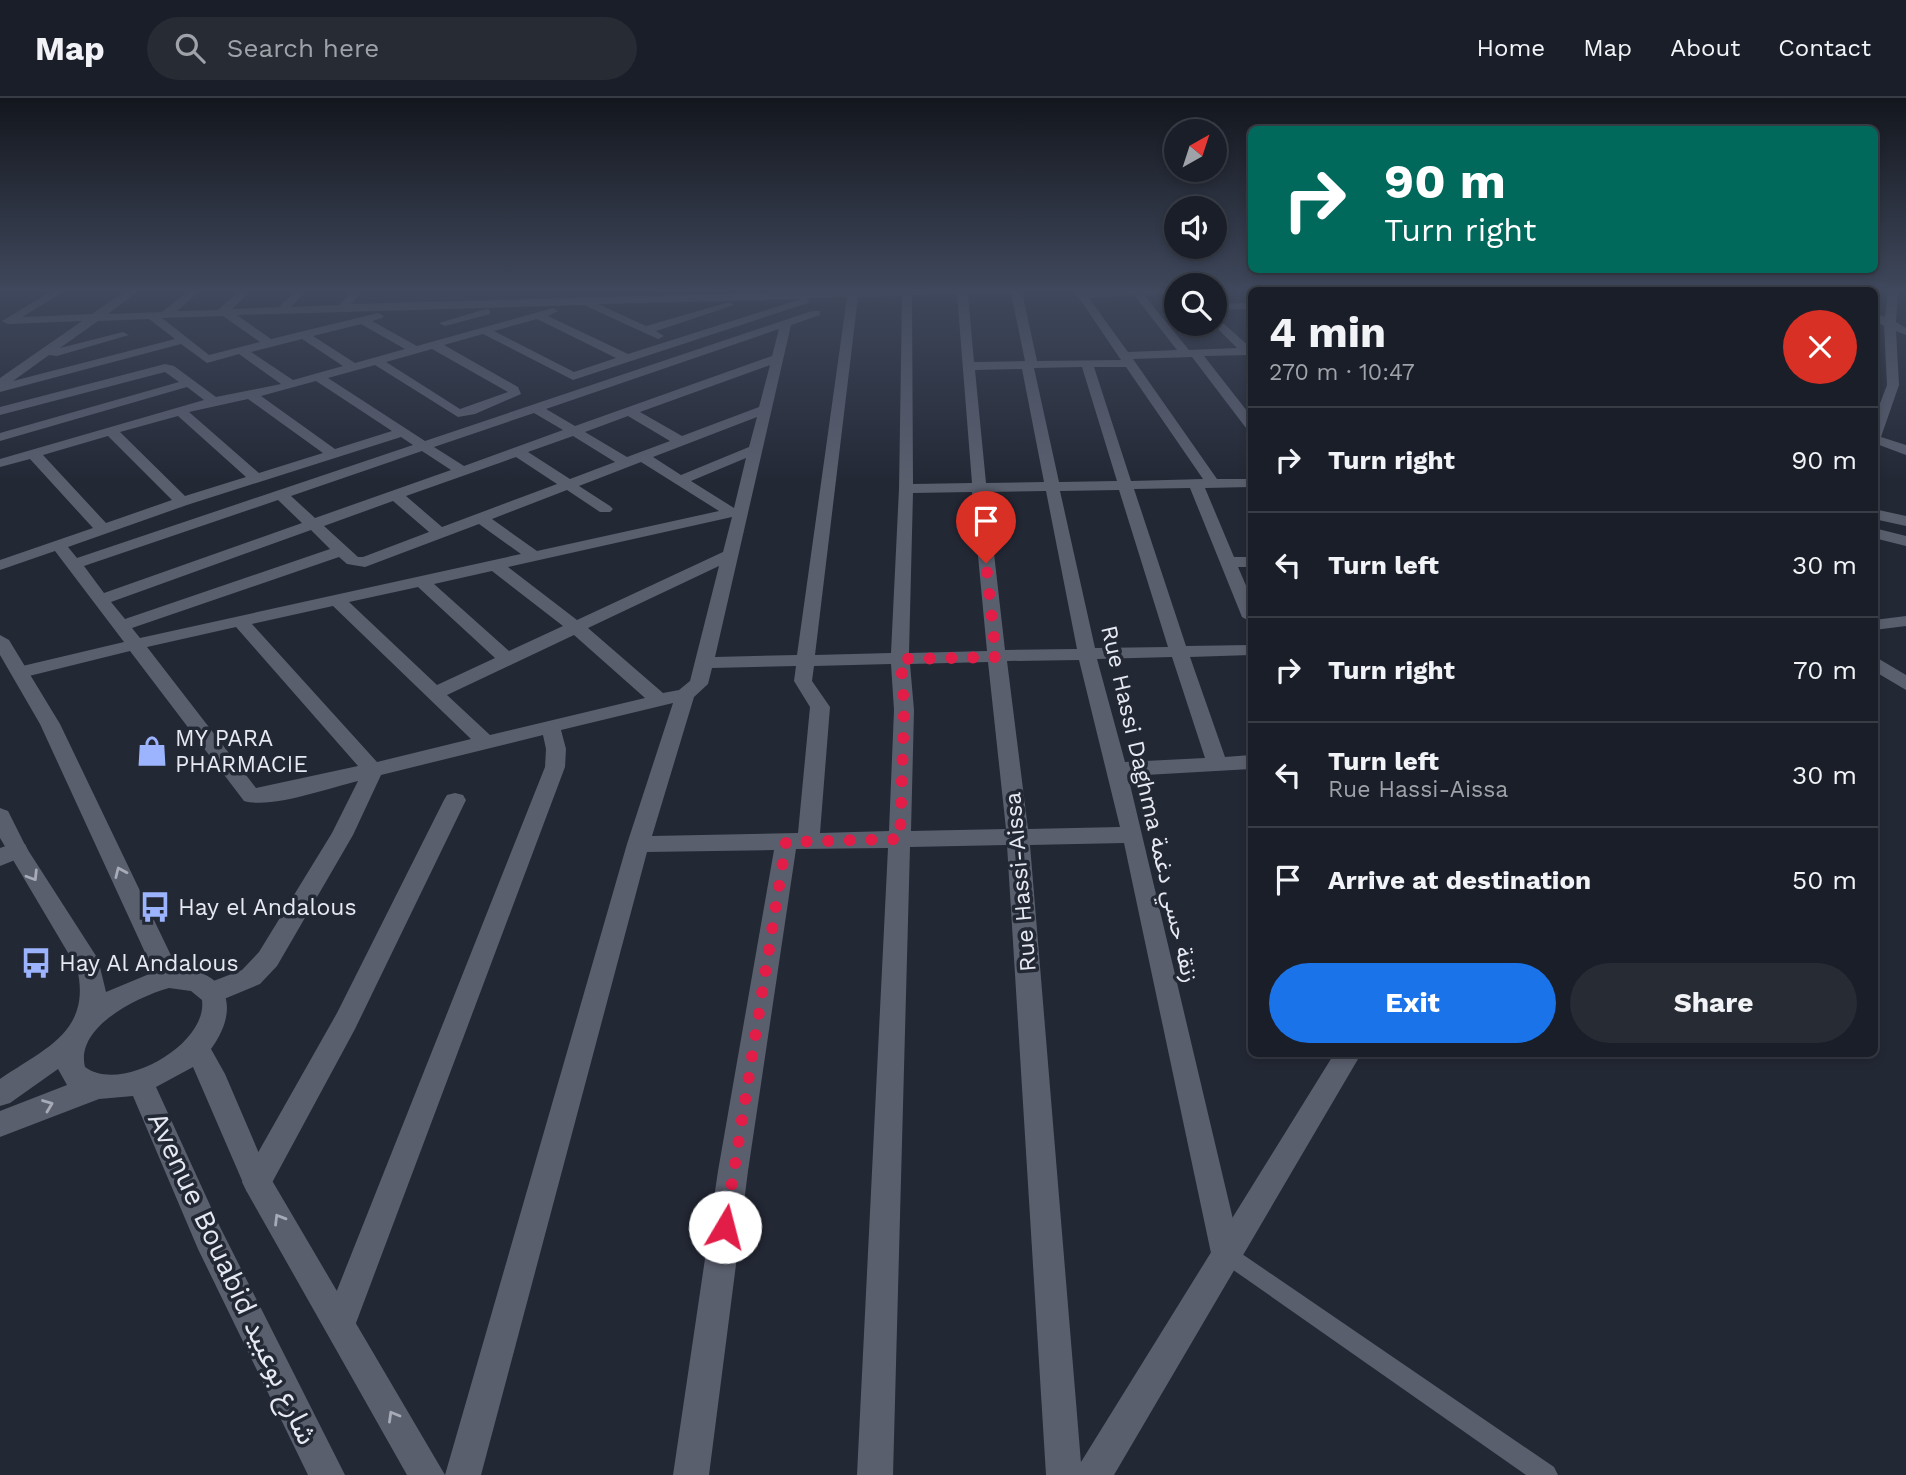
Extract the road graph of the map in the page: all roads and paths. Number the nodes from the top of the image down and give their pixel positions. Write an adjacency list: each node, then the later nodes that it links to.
1 (45, 353): 23 (street)
2 (52, 353): 23 (street)
3 (132, 353): 38 (street)
4 (197, 353): 5 (street)
5 (231, 353)
6 (245, 353): 37 (street)
7 (332, 353): 33 (street)
8 (402, 353): 28 (street)
9 (449, 353): 28 (street)
10 (526, 353): 25 (street)
11 (616, 353): 25 (street)
12 (644, 353): 25 (street)
13 (697, 353): 34 (street)
14 (780, 353): 24 (street)
15 (845, 353): 116 (street)
16 (907, 353): 76 (street)
17 (967, 353): 32 (street, Rue Hassi-Aissa)
18 (1028, 353): 31 (street, Rue Hassi Daghma زنقة حسي دغمة)
19 (1121, 353): 26 (street)
20 (1188, 353): 26 (street)
21 (1191, 353): 48 (street)
22 (1893, 353): 29 (street)
23 (41, 356): 38 (street)
24 (779, 358): 39 (street); 44 (street)
25 (628, 359)
26 (1125, 359): 30 (street); 72 (street)
27 (1878, 360): 29 (street)
28 (377, 361): 33 (street)
29 (1893, 362): 49 (street)
30 (1087, 364): 31 (street); 73 (street)
31 (1030, 365): 32 (street); 74 (street, Rue Hassi Daghma زنقة حسي دغمة)
32 (968, 366): 75 (street, Rue Hassi-Aissa)
33 (353, 367): 35 (street)
34 (634, 374): 39 (street); 43 (street)
35 (318, 377): 37 (street); 53 (street)
36 (188, 383): 41 (street); 42 (street); 50 (street)
37 (290, 384): 40 (street)
38 (0, 386)
39 (677, 394): 47 (street)
40 (251, 395): 41 (street); 62 (street)
41 (214, 401): 46 (street)
42 (15, 407): 45 (street); 50 (street)
43 (535, 408): 52 (street); 57 (street)
44 (767, 409): 56 (street); 58 (street)
45 (0, 411)
46 (180, 411): 51 (street); 67 (street)
47 (628, 411): 52 (street); 56 (street)
48 (1248, 421)
49 (1878, 423)
50 (34, 427): 54 (street)
51 (111, 430): 61 (street); 79 (street)
52 (575, 430): 59 (street); 65 (street)
53 (403, 432): 57 (street); 62 (street)
54 (0, 437)
55 (1878, 440): 60 (street)
56 (682, 442): 63 (street)
57 (423, 446): 66 (street); 78 (street)
58 (755, 450): 68 (street); 81 (street)
59 (517, 451): 66 (street); 70 (street)
60 (1906, 451)
61 (33, 453): 64 (street); 86 (street)
62 (333, 454): 67 (street)
63 (643, 457): 65 (street); 68 (street)
64 (0, 463)
65 (627, 463): 70 (street)
66 (462, 471): 77 (street)
67 (253, 479): 78 (street); 79 (street)
68 (680, 480): 81 (street)
69 (1248, 483): 72 (street)
70 (570, 484): 80 (street); 83 (street)
71 (1196, 485): 72 (street); 73 (street); 94 (street)
72 (1214, 485)
73 (1127, 486): 74 (street); 111 (street)
74 (1053, 487): 75 (street); 112 (street, Rue Hassi Daghma زنقة حسي دغمة)
75 (981, 488): 76 (street); 113 (street, Rue Hassi-Aissa)
76 (906, 489): 114 (street)
77 (396, 495): 85 (street); 87 (street)
78 (275, 496): 85 (street); 96 (street)
79 (182, 502): 86 (street)
80 (605, 509)
81 (736, 512): 92 (street); 93 (street)
82 (1878, 515): 84 (street)
83 (481, 518): 87 (street); 93 (street)
84 (1906, 521)
85 (314, 524): 91 (street); 100 (street)
86 (103, 529): 90 (street)
87 (442, 534): 91 (street)
88 (1878, 534): 89 (street)
89 (1906, 541)
90 (58, 544): 96 (street); 97 (street)
91 (342, 550): 106 (street)
92 (729, 555): 107 (street); 117 (street)
93 (534, 556): 98 (street)
94 (1229, 562): 95 (street); 102 (street)
95 (1248, 562)
96 (74, 564): 100 (street)
97 (0, 565)
98 (495, 565): 99 (street); 107 (street)
99 (421, 581): 101 (street); 115 (street)
100 (100, 600): 106 (street)
101 (337, 600): 103 (street); 121 (street)
102 (1248, 610)
103 (240, 621): 109 (street); 128 (street)
104 (1906, 621): 105 (street)
105 (1878, 624)
106 (121, 626): 109 (street)
107 (577, 628): 115 (street); 123 (street)
108 (0, 640): 119 (street)
109 (133, 645): 119 (street); 128 (street)
110 (1248, 650): 111 (street)
111 (1179, 652): 112 (street); 127 (street)
112 (1087, 654): 113 (street); 129 (street, Rue Hassi Daghma زنقة حسي دغمة)
113 (996, 657): 114 (street); 133 (street, Rue Hassi-Aissa)
114 (901, 659): 116 (street); 134 (street)
115 (508, 660): 121 (street)
116 (806, 662): 117 (street); 135 (street)
117 (704, 663): 122 (street)
118 (1878, 665): 120 (street)
119 (20, 672): 138 (street, one-way to 119)
120 (1906, 684)
121 (435, 693): 125 (street)
122 (685, 694): 123 (street); 136 (street)
123 (658, 699): 124 (street)
124 (551, 728): 125 (street); 150 (street)
125 (486, 743): 128 (street)
126 (1248, 762): 127 (street)
127 (1217, 764): 129 (street)
128 (373, 770): 139 (street)
129 (1115, 770): 132 (street, Rue Hassi Daghma زنقة حسي دغمة)
130 (455, 800): 148 (street)
131 (0, 816): 137 (street)
132 (1133, 835): 133 (street); 149 (street, Rue Hassi Daghma زنقة حسي دغمة)
133 (1018, 837): 134 (street); 156 (street, Rue Hassi-Aissa)
134 (900, 839): 135 (street); 155 (street)
135 (797, 842): 136 (street); 154 (street)
136 (638, 844): 153 (street)
137 (9, 854): 140 (street, one-way to 140)
138 (169, 978): 139 (street); 140 (street)
139 (212, 993): 142 (street)
140 (89, 1020): 141 (street)
141 (71, 1045): 145 (street); 146 (street)
142 (196, 1048): 144 (street); 148 (street)
143 (1346, 1057): 149 (street)
144 (140, 1081): 145 (street); 151 (street, Avenue Bouabid شارع بوعبيد)
145 (96, 1087): 147 (street, one-way to 145)
146 (0, 1094)
147 (0, 1124)
148 (257, 1182): 150 (street, one-way to 148)
149 (1226, 1253): 157 (street); 158 (lane)
150 (340, 1323): 152 (street, one-way to 150)
151 (326, 1475)
152 (427, 1475)
153 (463, 1475)
154 (691, 1475)
155 (875, 1475)
156 (1064, 1475)
157 (1094, 1475)
158 (1546, 1475)

